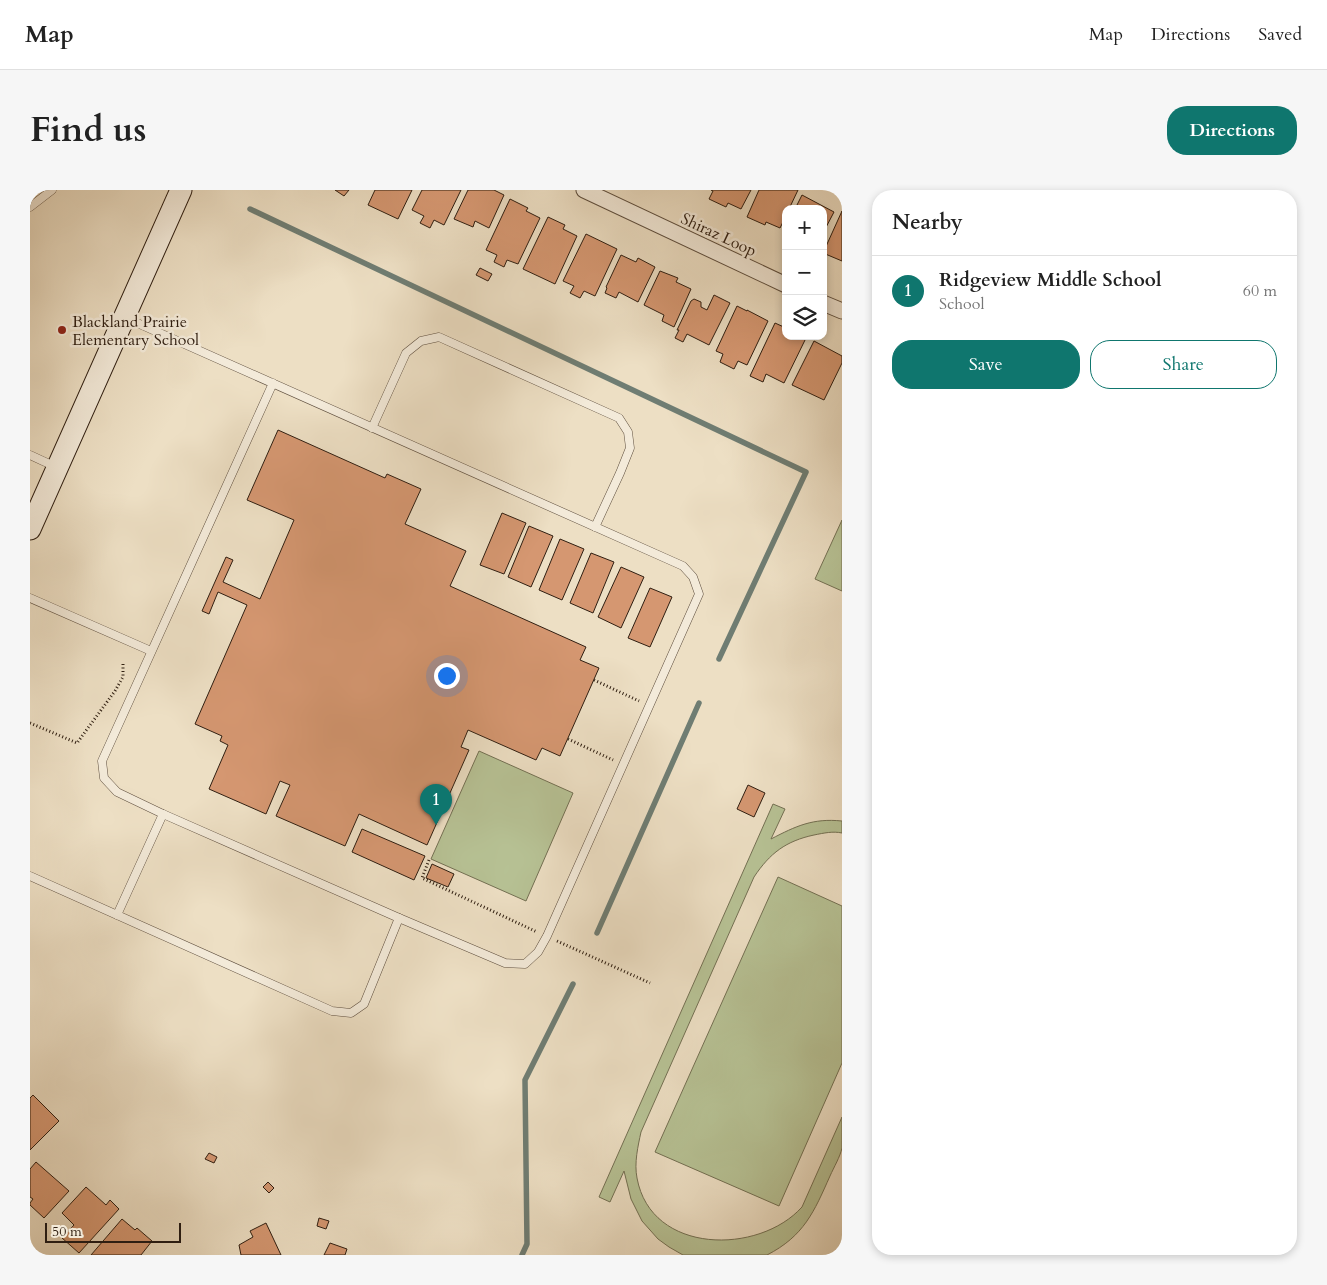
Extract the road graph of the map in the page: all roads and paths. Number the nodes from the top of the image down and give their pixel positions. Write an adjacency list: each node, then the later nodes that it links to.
1 (52, 190): 4 (lane)
2 (181, 190): 8 (street)
3 (584, 190): 5 (street, Shiraz Loop)
4 (30, 207)
5 (782, 283)
6 (827, 304): 7 (street)
7 (842, 311)
8 (124, 317): 9 (lane); 12 (street)
9 (272, 384): 10 (lane); 16 (lane)
10 (372, 428): 13 (lane); 13 (lane)
11 (30, 455): 12 (lane)
12 (57, 468): 14 (street)
13 (595, 527): 19 (lane)
14 (30, 529)
15 (30, 598): 16 (lane)
16 (152, 651): 23 (lane)
17 (123, 663): 20 (path)
18 (594, 680): 19 (path)
19 (649, 706): 22 (lane)
20 (30, 723)
21 (568, 739): 22 (path)
22 (622, 764): 28 (lane)
23 (162, 814): 26 (lane); 27 (lane)
24 (429, 860): 28 (path)
25 (30, 876): 26 (lane)
26 (117, 915): 27 (lane)
27 (399, 918): 28 (lane)
28 (546, 936): 29 (path)
29 (650, 983)

